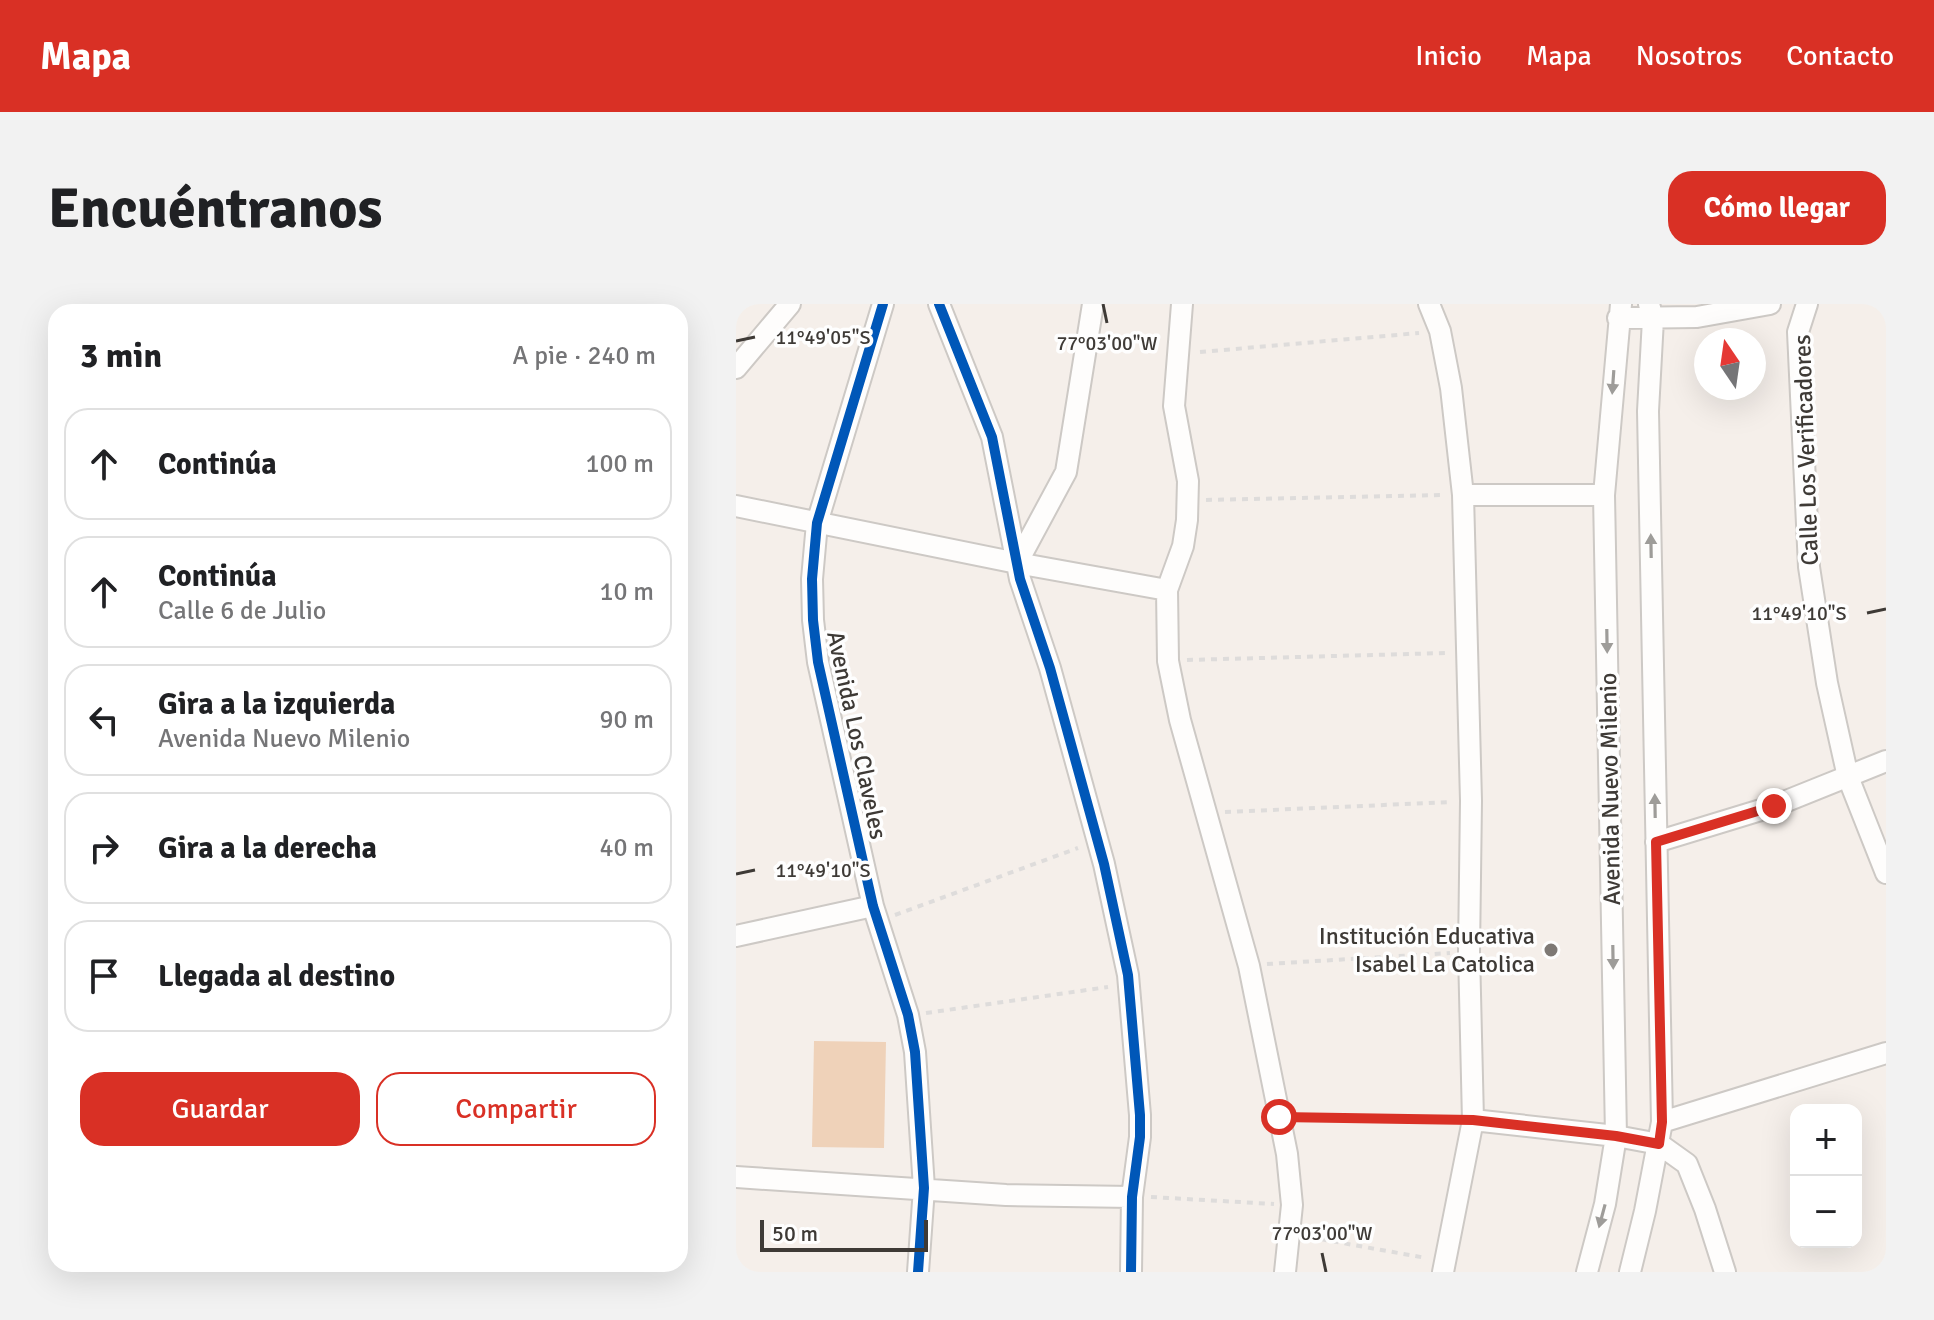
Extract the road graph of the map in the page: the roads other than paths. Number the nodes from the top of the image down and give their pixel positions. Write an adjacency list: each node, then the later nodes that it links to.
1 (790, 304): 11 (street)
2 (883, 304): 15 (street, Avenida Los Claveles)
3 (939, 304): 16 (street)
4 (1093, 304): 16 (street)
5 (1182, 304): 17 (street)
6 (1429, 304): 12 (street)
7 (1770, 304): 10 (street)
8 (1807, 304): 19 (street, Calle Los Verificadores)
9 (1619, 311): 10 (street); 13 (street, Avenida Nuevo Milenio, one-way to 13)
10 (1651, 312): 20 (street, Avenida Nuevo Milenio, one-way to 10)
11 (736, 368)
12 (1463, 495): 13 (street); 25 (street)
13 (1604, 495): 27 (street, Avenida Nuevo Milenio, one-way to 27)
14 (736, 506): 15 (street)
15 (817, 523): 16 (street); 22 (street, Avenida Los Claveles)
16 (1017, 563): 17 (street); 31 (street)
17 (1167, 590): 35 (street)
18 (1886, 761): 19 (street)
19 (1848, 777): 20 (street); 21 (street, Calle Los Verificadores)
20 (1656, 842): 26 (street, Avenida Nuevo Milenio)
21 (1886, 873)
22 (875, 914): 23 (street); 30 (street, Avenida Los Claveles)
23 (736, 936)
24 (1886, 1053): 26 (street)
25 (1473, 1120): 27 (street); 32 (street)
26 (1662, 1122): 28 (street, Avenida Nuevo Milenio)
27 (1616, 1136): 28 (street); 36 (street, Avenida Nuevo Milenio, one-way to 36)
28 (1659, 1144): 37 (street, Avenida Nuevo Milenio); 38 (street)
29 (736, 1177): 30 (street)
30 (924, 1188): 31 (street); 33 (street, Avenida Los Claveles)
31 (1132, 1197): 34 (street)
32 (1444, 1267)
33 (918, 1272)
34 (1131, 1272)
35 (1285, 1272)
36 (1587, 1272)
37 (1630, 1272)
38 (1725, 1272)

